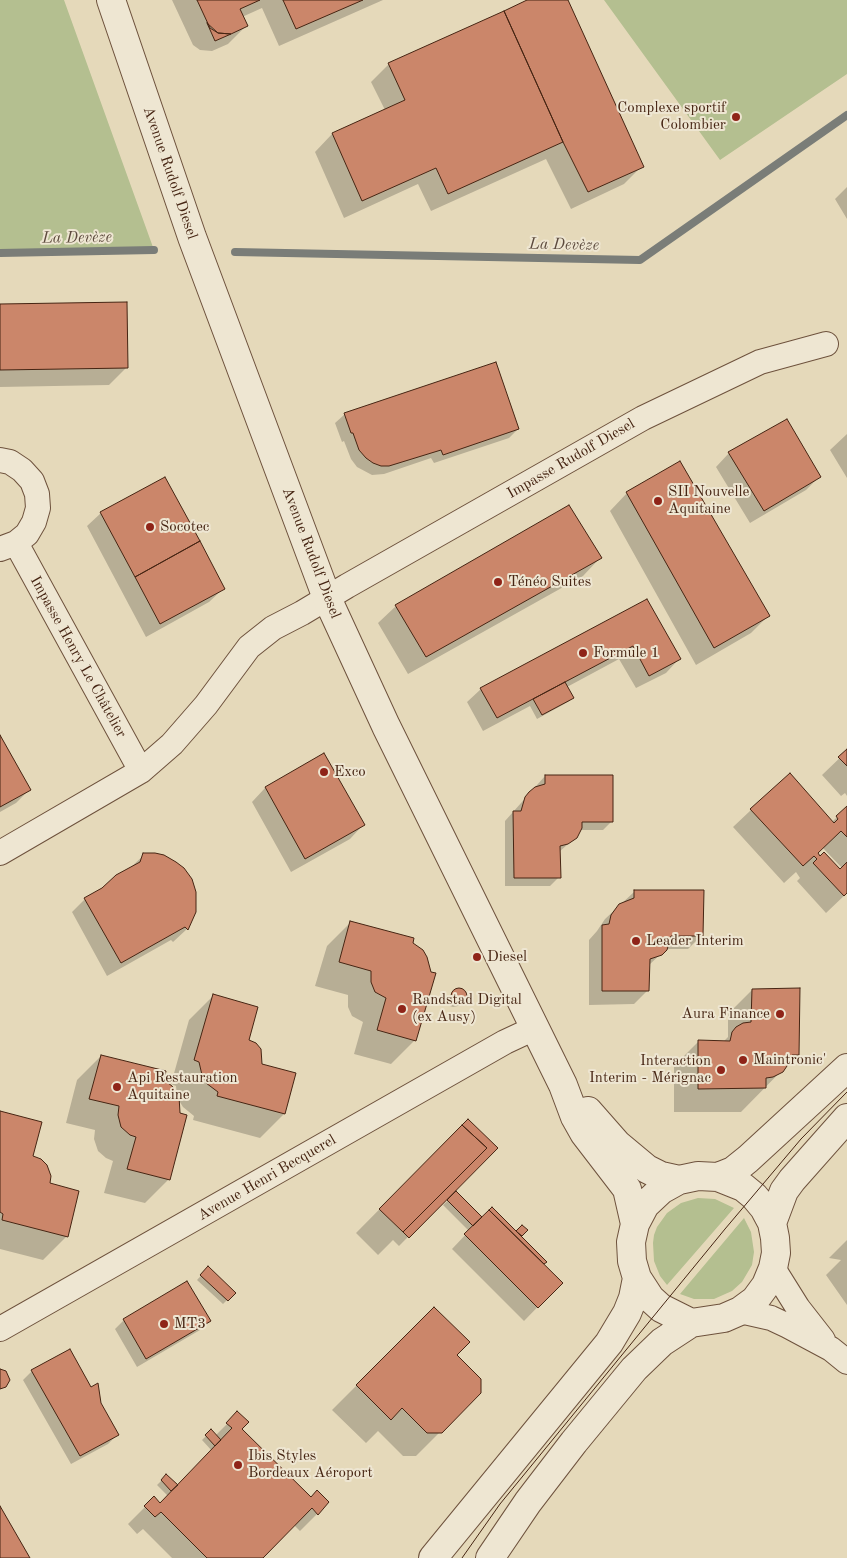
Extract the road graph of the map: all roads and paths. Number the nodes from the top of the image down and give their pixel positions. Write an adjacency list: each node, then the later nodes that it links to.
1 (111, 0): 5 (street, Avenue Rudolf Diesel)
2 (826, 344): 5 (street, Impasse Rudolf Diesel)
3 (0, 460): 4 (street)
4 (8, 546): 6 (street, Impasse Henry Le Châtelier)
5 (327, 598): 6 (street, Impasse Rudolf Diesel); 8 (street, Avenue Rudolf Diesel)
6 (141, 771): 7 (street, Impasse Rudolf Diesel)
7 (0, 853)
8 (535, 1028): 10 (street, Avenue Rudolf Diesel); 20 (street, Avenue Henri Becquerel)
9 (847, 1068): 12 (street)
10 (562, 1085): 13 (street, Avenue Rudolf Diesel); 15 (street, Avenue Rudolf Diesel)
11 (847, 1118): 14 (street)
12 (718, 1178): 13 (street); 14 (street)
13 (679, 1180): 15 (street)
14 (772, 1222): 16 (street)
15 (635, 1224): 17 (street)
16 (773, 1268): 18 (street); 21 (street)
17 (637, 1278): 19 (street); 22 (street)
18 (740, 1311): 19 (street); 21 (street)
19 (691, 1323): 23 (street)
20 (0, 1329)
21 (839, 1355)
22 (433, 1558)
23 (490, 1558)

